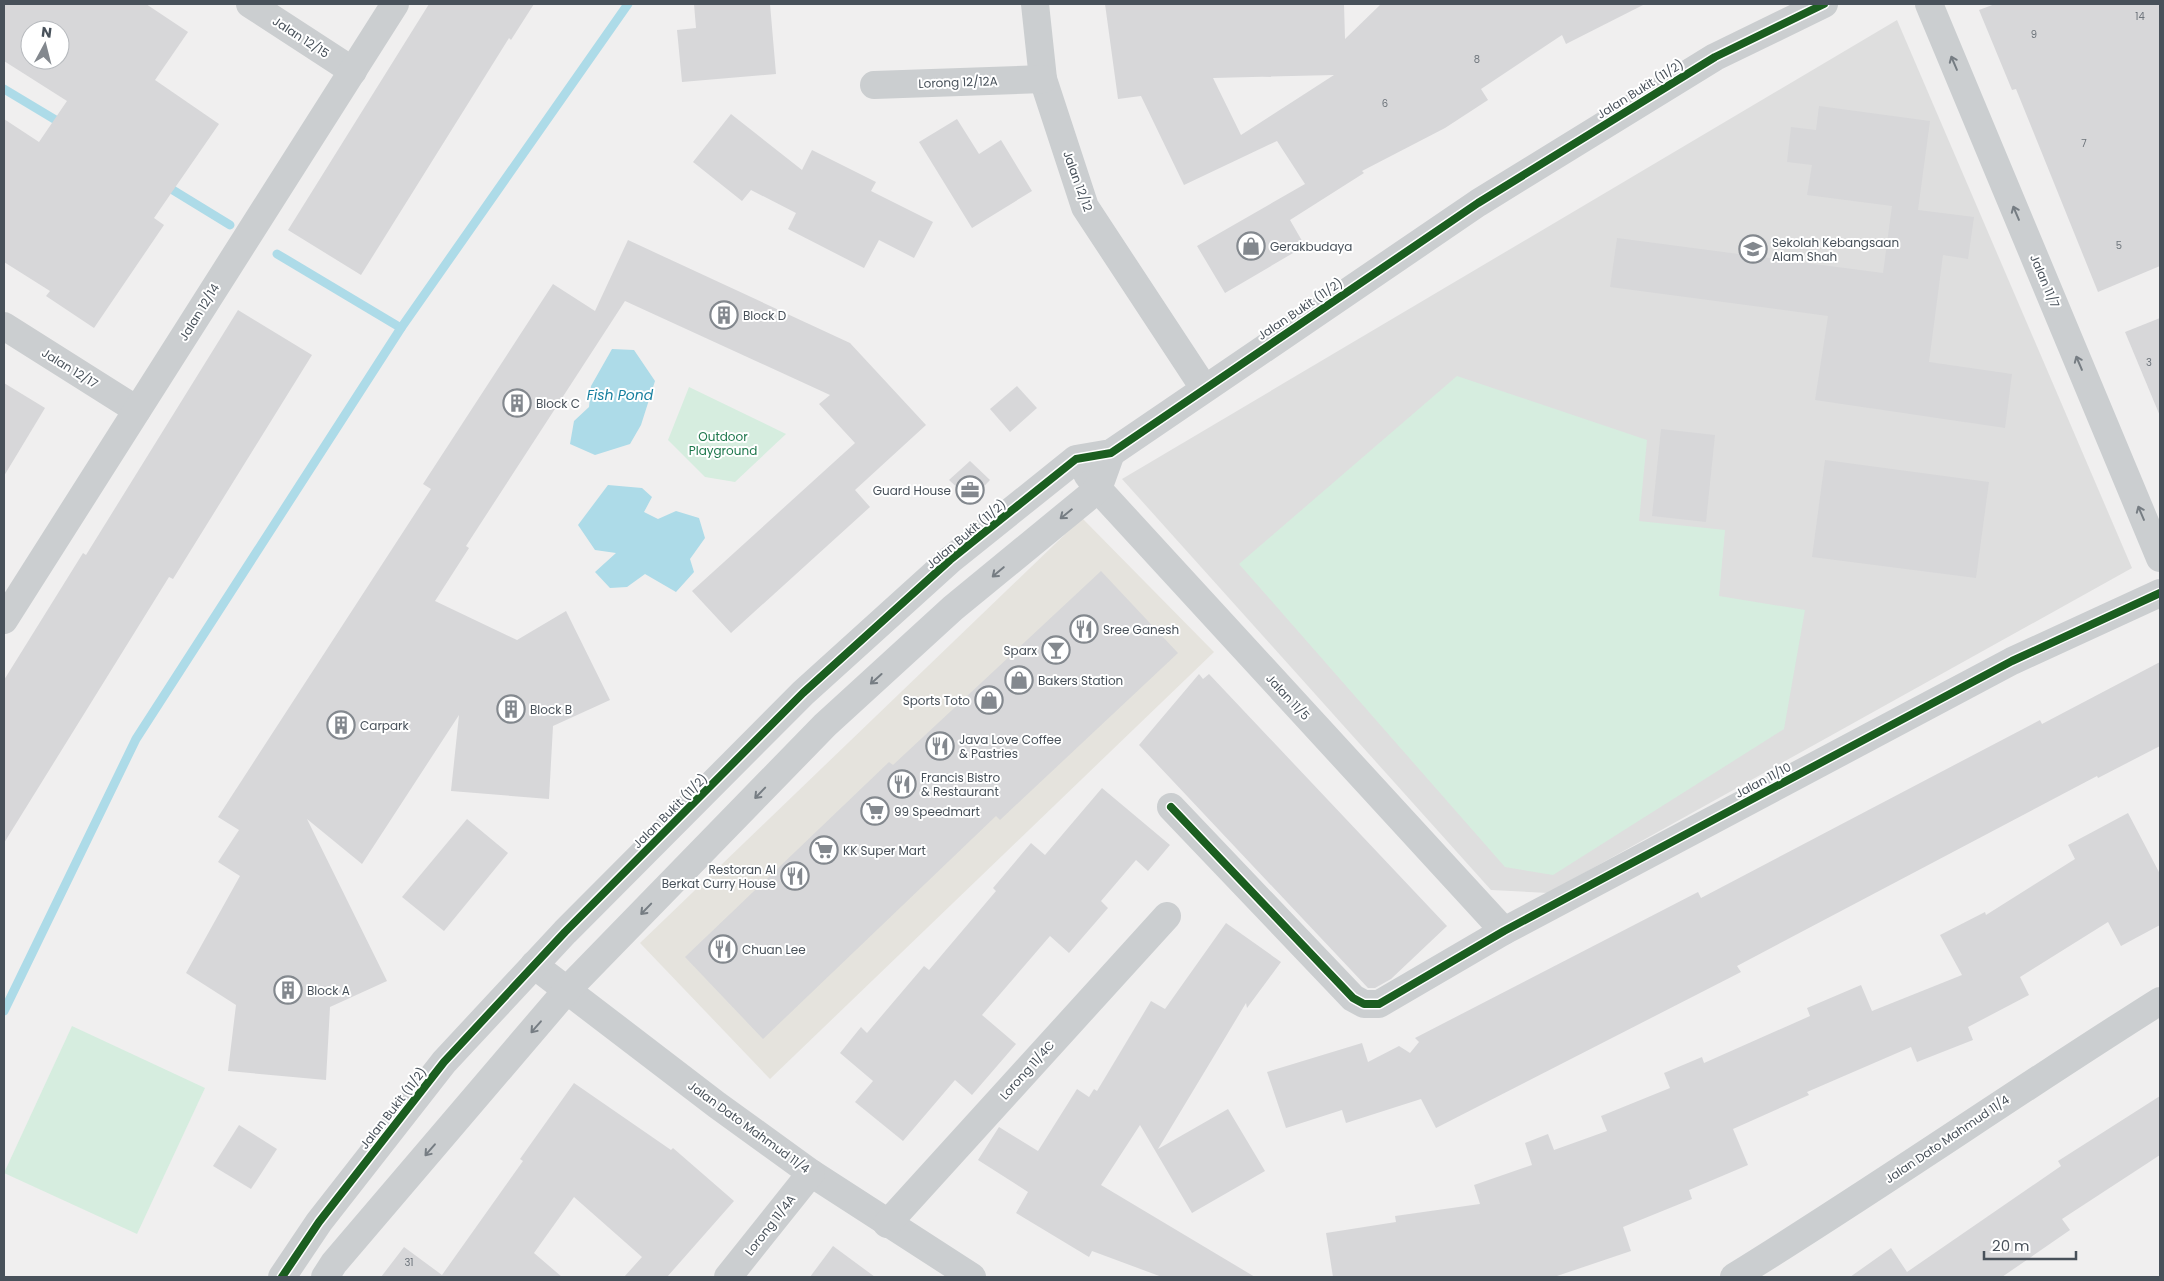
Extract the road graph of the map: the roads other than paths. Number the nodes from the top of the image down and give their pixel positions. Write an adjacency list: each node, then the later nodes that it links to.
1 (250, 4): 6 (street, Jalan 12/15)
2 (395, 4): 6 (street, Jalan 12/14)
3 (1035, 4): 7 (street, Jalan 12/12)
4 (1824, 4): 10 (street, Jalan Bukit (11/2))
5 (1929, 4): 15 (street, Jalan 11/7, one-way to 5)
6 (352, 71): 11 (street, Jalan 12/14)
7 (1043, 79): 8 (street, Lorong 12/12A); 10 (street, Jalan 12/12)
8 (874, 85)
9 (4, 326): 11 (street, Jalan 12/17)
10 (1204, 388): 12 (street, Jalan Bukit (11/2))
11 (137, 410): 17 (street, Jalan 12/14)
12 (1112, 453): 13 (street, Jalan Bukit (11/2)); 14 (street)
13 (1076, 458): 14 (street, Jalan 11/5); 21 (street, Jalan Bukit (11/2))
14 (1098, 489): 20 (street, Jalan 11/5); 22 (street, one-way to 22)
15 (2160, 558)
16 (2160, 593): 20 (street, Jalan 11/10)
17 (4, 620)
18 (1172, 807): 20 (street, Jalan 11/10)
19 (1167, 916): 25 (street, Lorong 11/4C)
20 (1504, 931)
21 (534, 965): 22 (street, Jalan Dato Mahmud 11/4); 26 (street, Jalan Bukit (11/2))
22 (567, 990): 24 (street, Jalan Dato Mahmud 11/4); 27 (street, one-way to 27)
23 (2160, 1001): 30 (street, Jalan Dato Mahmud 11/4)
24 (811, 1173): 25 (street, Jalan Dato Mahmud 11/4); 28 (street, Lorong 11/4A)
25 (887, 1224): 29 (street, Jalan Dato Mahmud 11/4)
26 (282, 1277)
27 (325, 1277)
28 (728, 1277)
29 (972, 1277)
30 (1734, 1277)

